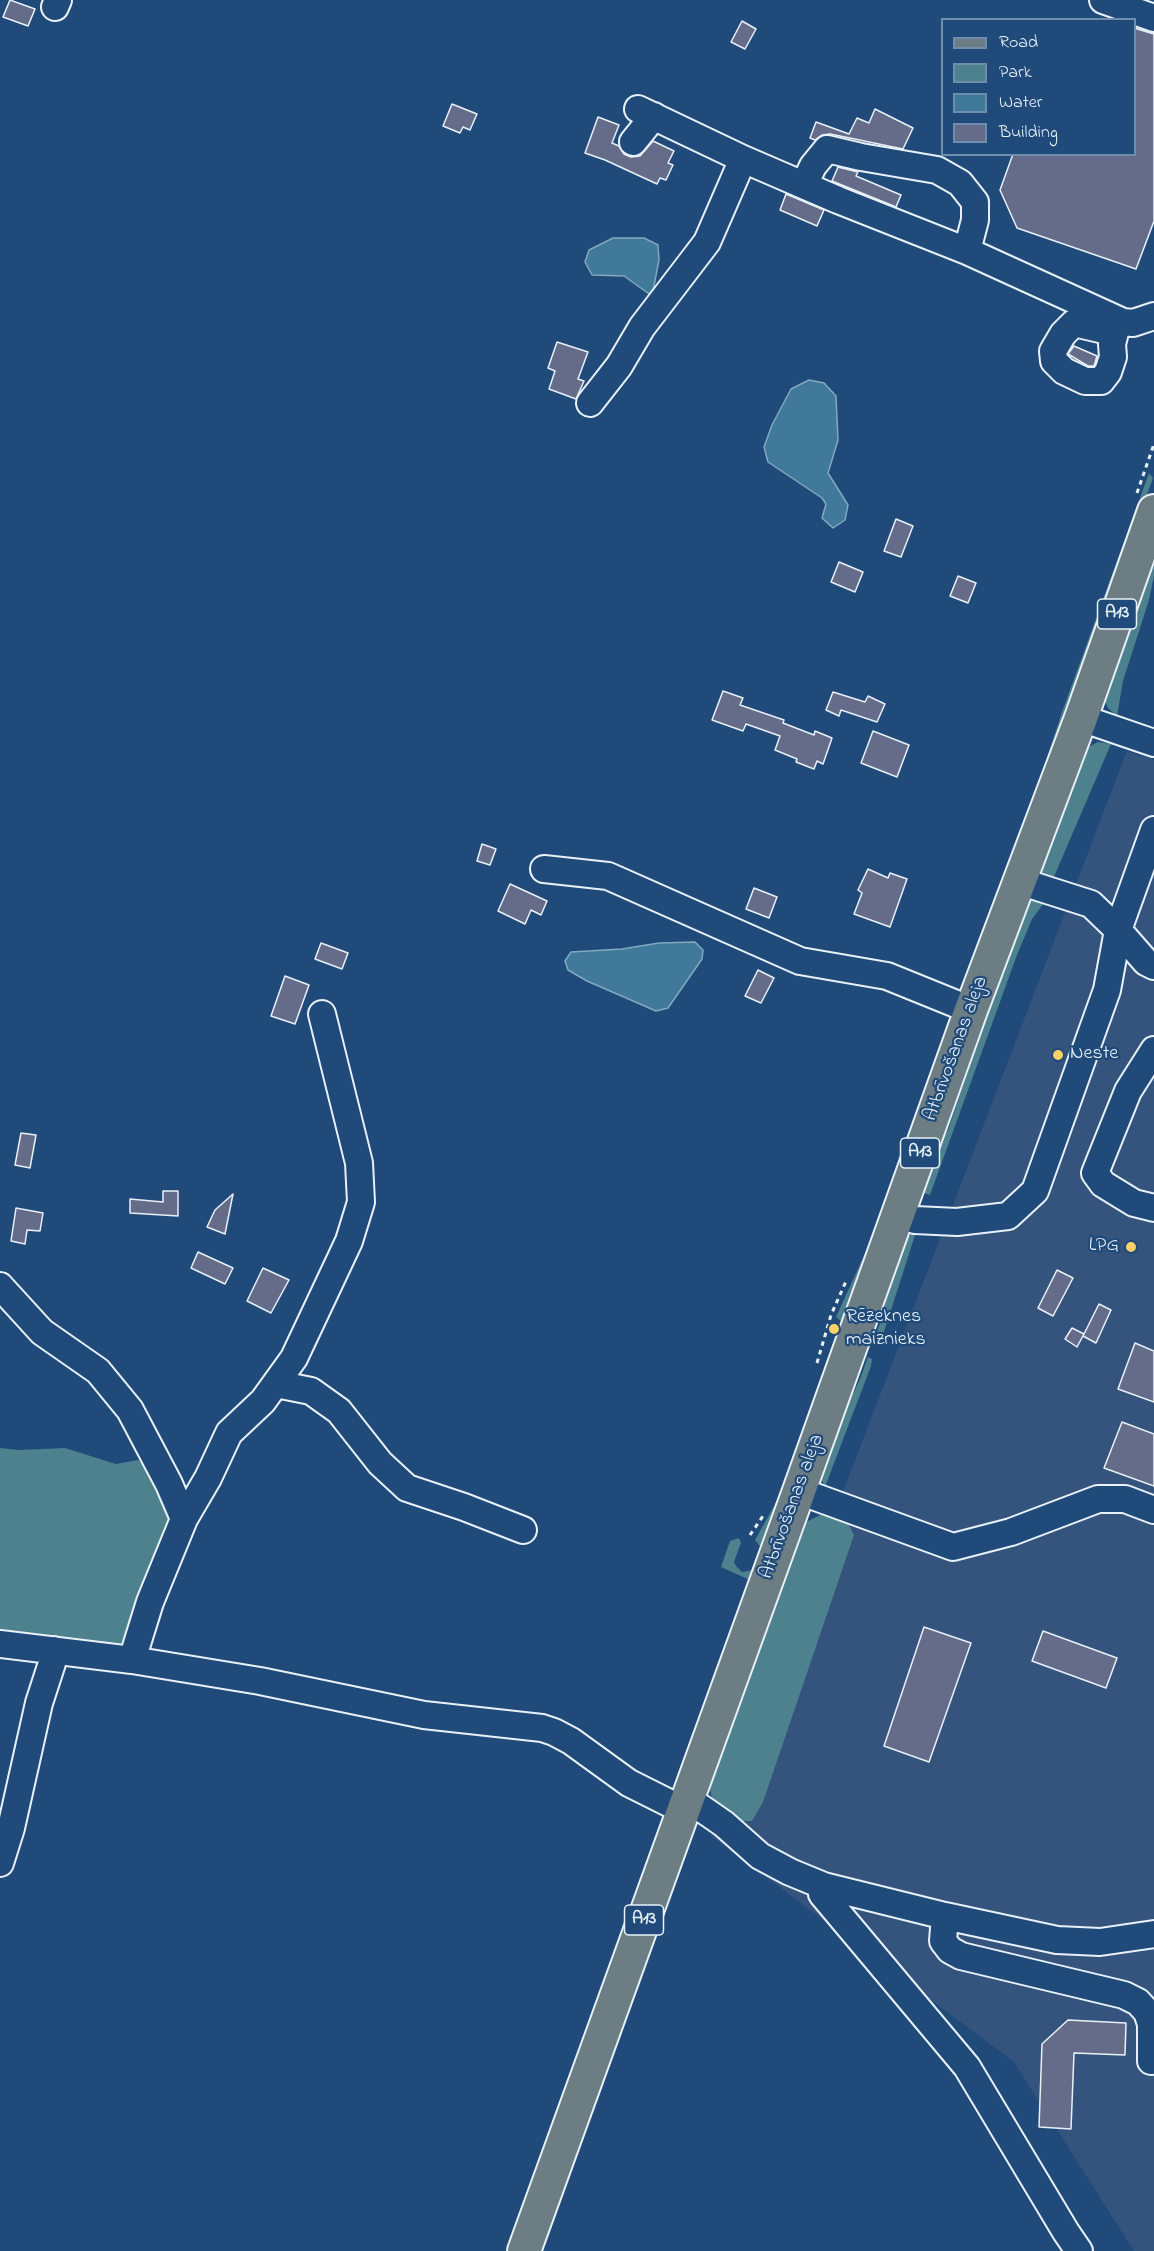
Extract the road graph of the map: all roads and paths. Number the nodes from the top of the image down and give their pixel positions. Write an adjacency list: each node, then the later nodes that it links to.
1 (1103, 0): 2 (street)
2 (1154, 18)
3 (633, 142): 4 (street)
4 (743, 159): 5 (street); 8 (street)
5 (804, 185): 6 (street); 6 (street)
6 (968, 251): 7 (street)
7 (1154, 316)
8 (590, 403)
9 (1154, 511): 10 (main road, Atbrīvošanas aleja / A13)
10 (1081, 718): 11 (street); 14 (main road, Atbrīvošanas aleja / A13)
11 (1154, 743)
12 (1154, 830): 15 (street)
13 (544, 868): 17 (street)
14 (1019, 881): 15 (street); 17 (main road, Atbrīvošanas aleja / A13)
15 (1118, 930): 16 (street); 21 (street)
16 (1154, 966)
17 (971, 1010): 21 (main road, Atbrīvošanas aleja / A13)
18 (322, 1014): 23 (street)
19 (1154, 1050): 20 (street)
20 (1154, 1208)
21 (898, 1215): 24 (main road, Atbrīvošanas aleja / A13)
22 (0, 1286): 26 (street)
23 (276, 1384): 26 (street); 27 (street)
24 (799, 1491): 25 (street); 31 (main road, Atbrīvošanas aleja / A13)
25 (1154, 1510)
26 (184, 1519): 30 (street)
27 (523, 1530)
28 (0, 1644): 29 (street)
29 (54, 1650): 30 (street); 32 (street)
30 (132, 1660): 31 (street)
31 (686, 1805): 33 (street); 37 (main road, A13)
32 (0, 1863)
33 (824, 1887): 34 (street); 38 (street)
34 (945, 1916): 35 (street); 36 (street)
35 (1154, 1934)
36 (1151, 2061)
37 (524, 2251)
38 (1079, 2251)

